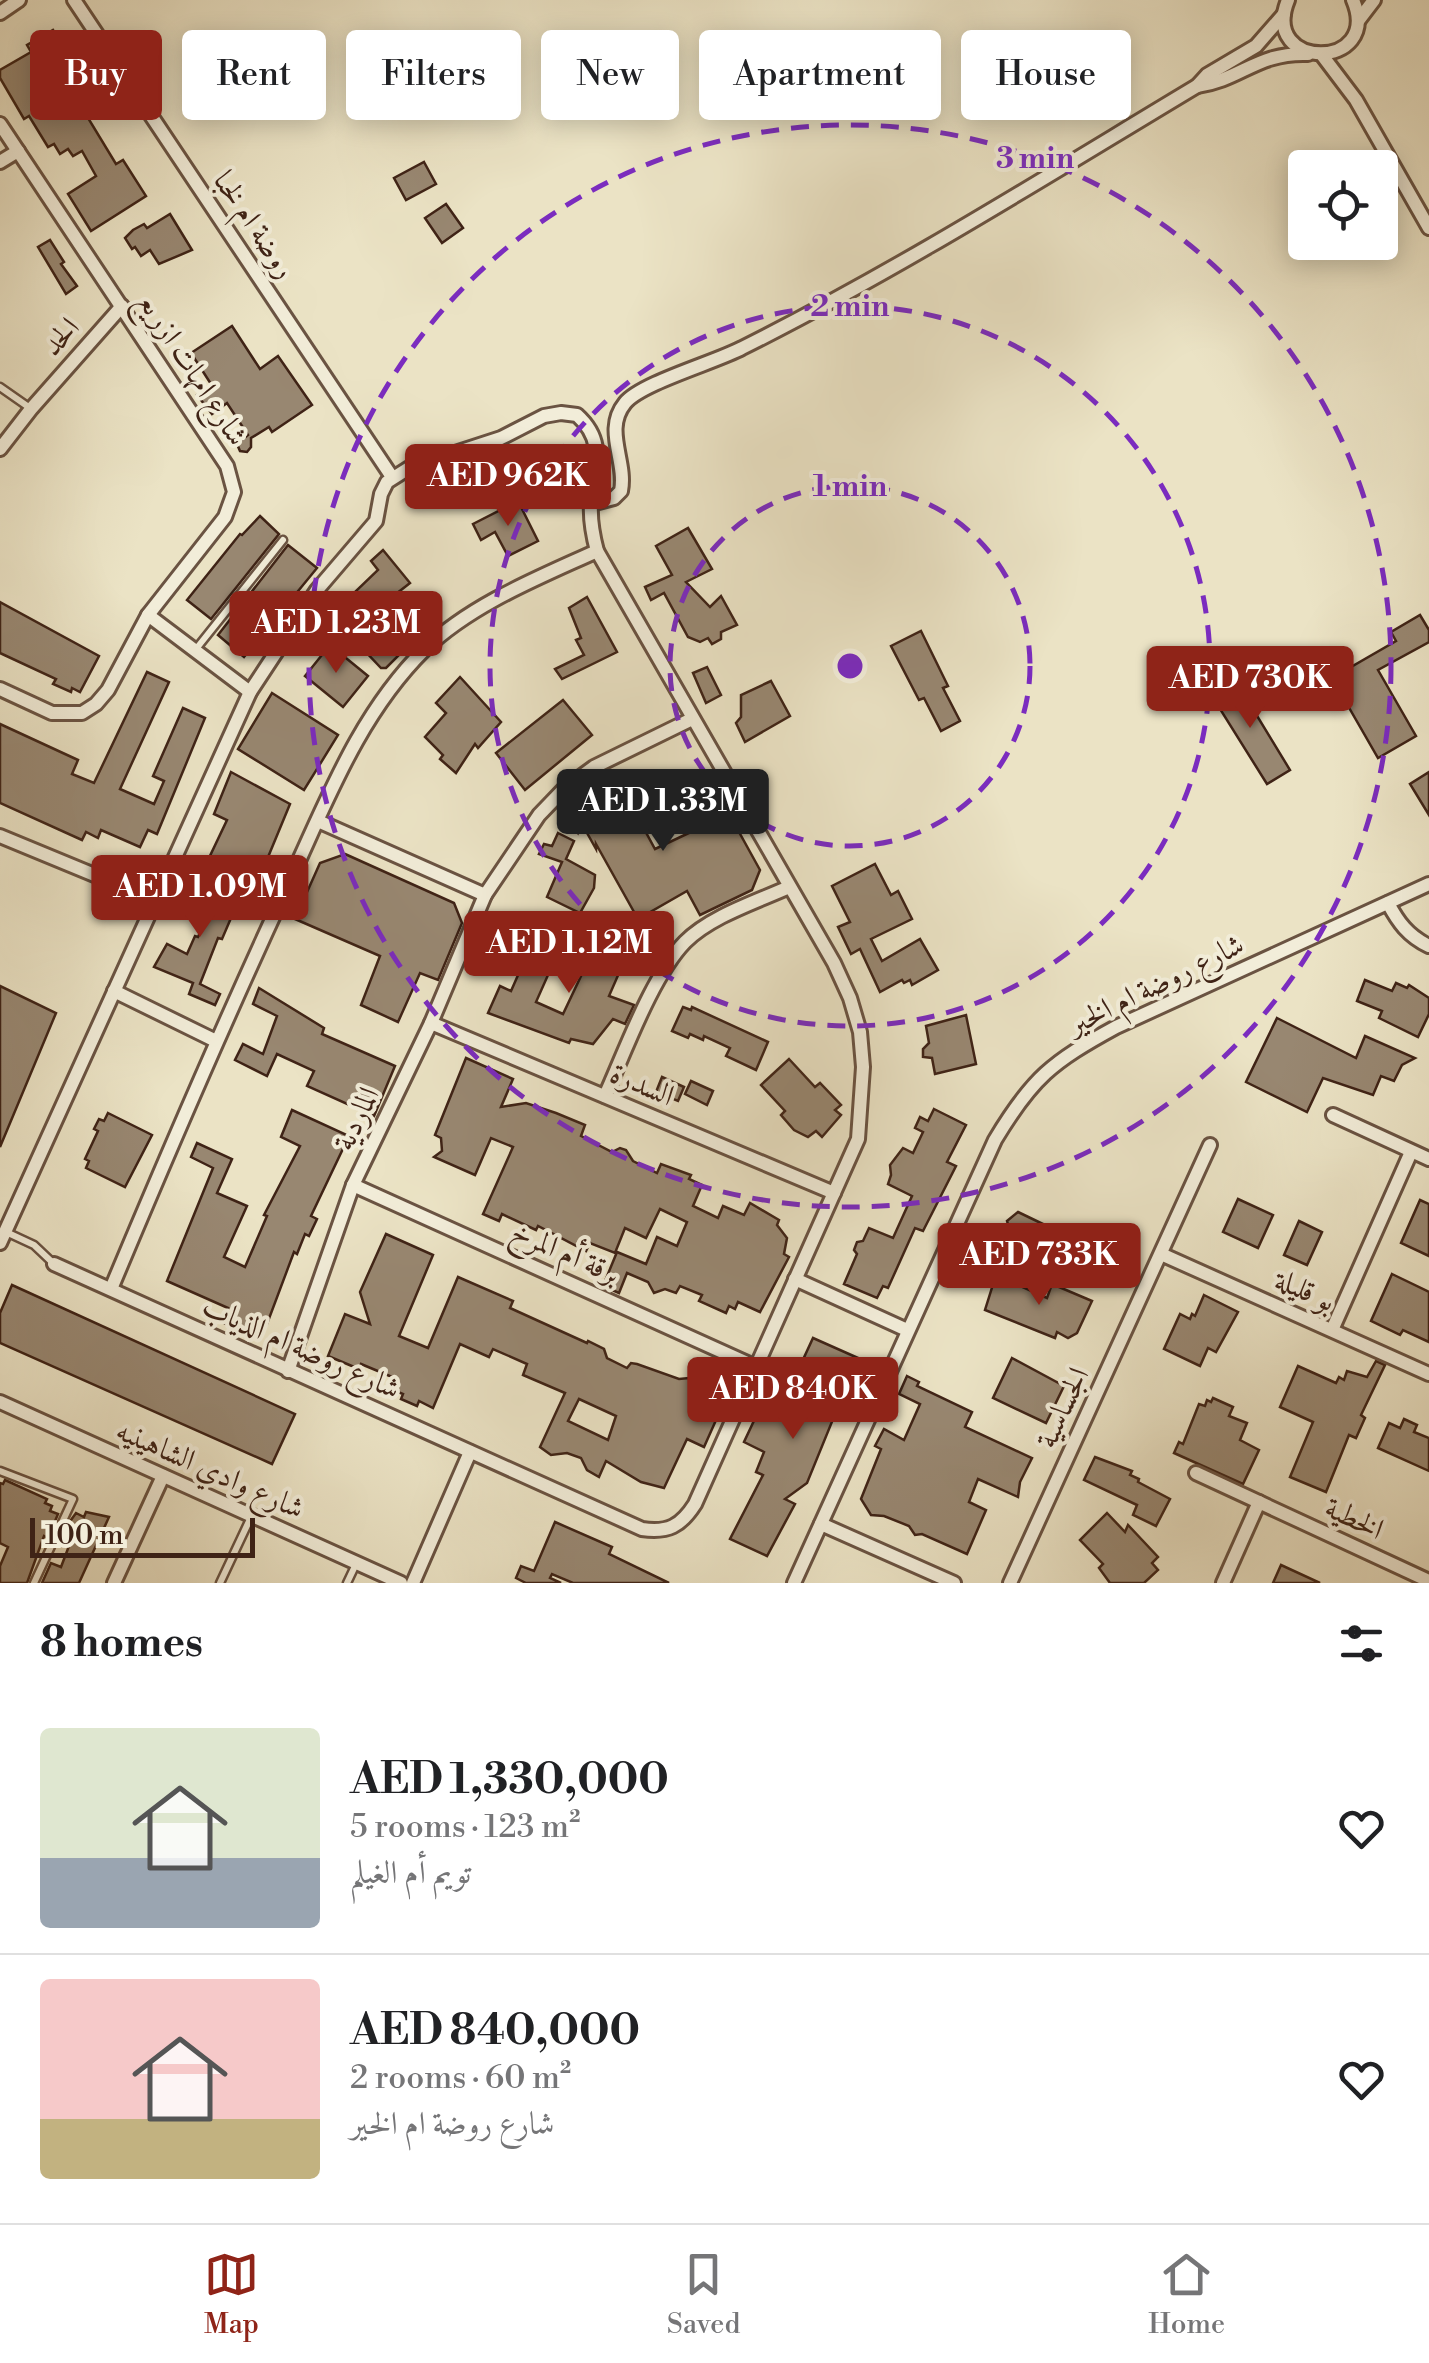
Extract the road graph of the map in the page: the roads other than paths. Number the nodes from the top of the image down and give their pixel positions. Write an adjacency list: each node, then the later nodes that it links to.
1 (19, 0): 6 (street)
2 (74, 0): 18 (street, روضة ام لخبا)
3 (1353, 0): 7 (street)
4 (1374, 0): 7 (street)
5 (1286, 7): 8 (street); 9 (street)
6 (0, 13)
7 (1358, 21): 8 (street)
8 (1317, 55): 9 (street); 13 (street)
9 (1197, 86): 19 (street)
10 (0, 124): 11 (street, شارع امهات ازريع)
11 (18, 151): 12 (street); 14 (street, شارع امهات ازريع)
12 (0, 162)
13 (1429, 228)
14 (122, 306): 16 (street, الحد); 22 (street, شارع امهات ازريع)
15 (0, 387): 16 (lane)
16 (31, 409): 17 (street, الحد)
17 (0, 449)
18 (392, 478): 19 (street); 25 (street)
19 (591, 504): 21 (street)
20 (283, 540): 23 (lane)
21 (596, 551): 26 (street, شارع روضة ام الذياب); 27 (street)
22 (148, 614): 23 (street); 24 (street, شارع امهات ازريع)
23 (195, 650): 25 (street)
24 (0, 689)
25 (250, 692): 32 (street)
26 (692, 719): 30 (street, شارع روضة ام الذياب); 31 (street, الماردية)
27 (318, 821): 31 (street); 37 (street)
28 (0, 836): 32 (street)
29 (1429, 884): 33 (street, شارع روضة ام الخير)
30 (789, 887): 38 (street); 44 (street, شارع روضة ام الذياب)
31 (485, 896): 36 (street, الماردية)
32 (155, 900): 35 (street)
33 (1388, 903): 34 (street); 50 (street, شارع روضة ام الخير)
34 (1429, 946)
35 (114, 991): 37 (street); 45 (street)
36 (431, 1023): 38 (street, السدرة); 43 (street, الماردية)
37 (216, 1041): 49 (street)
38 (606, 1096): 44 (street, السدرة)
39 (1333, 1115): 41 (street)
40 (1210, 1145): 46 (street, الجساسية)
41 (1412, 1152): 42 (street); 51 (street)
42 (1429, 1159)
43 (353, 1185): 52 (street, برقة أم المرخ); 53 (street, الماردية)
44 (834, 1192): 48 (street, شارع روضة ام الذياب)
45 (2, 1237): 47 (lane, شارع روضة ام الذياب)
46 (1161, 1254): 51 (street, بو قليلة); 73 (street, الجساسية)
47 (54, 1264): 49 (street, شارع روضة ام الذياب)
48 (795, 1279): 50 (street); 52 (street, شارع روضة ام الذياب)
49 (111, 1289): 53 (street, شارع روضة ام الذياب)
50 (907, 1330): 62 (street, شارع روضة ام الخير)
51 (1332, 1330): 54 (street, بو قليلة)
52 (756, 1367): 56 (street, شارع روضة ام الذياب)
53 (288, 1371): 56 (street, شارع روضة ام الذياب)
54 (1429, 1374)
55 (0, 1402): 59 (street, شارع وادي الشاهينيه)
56 (470, 1452): 70 (street)
57 (0, 1471): 65 (lane)
58 (1196, 1473): 60 (street, الخطية)
59 (162, 1476): 61 (street, شارع وادي الشاهينيه); 66 (street)
60 (1259, 1502): 64 (street, الخطية); 74 (street)
61 (251, 1516): 63 (street, شارع وادي الشاهينيه); 67 (lane)
62 (821, 1524): 71 (street, شارع روضة ام الخير); 72 (street)
63 (356, 1563): 68 (lane); 69 (street, شارع وادي الشاهينيه)
64 (1429, 1581)
65 (34, 1583)
66 (114, 1583)
67 (220, 1583)
68 (347, 1583)
69 (400, 1583)
70 (413, 1583)
71 (794, 1583)
72 (954, 1583)
73 (1010, 1583)
74 (1223, 1583)

